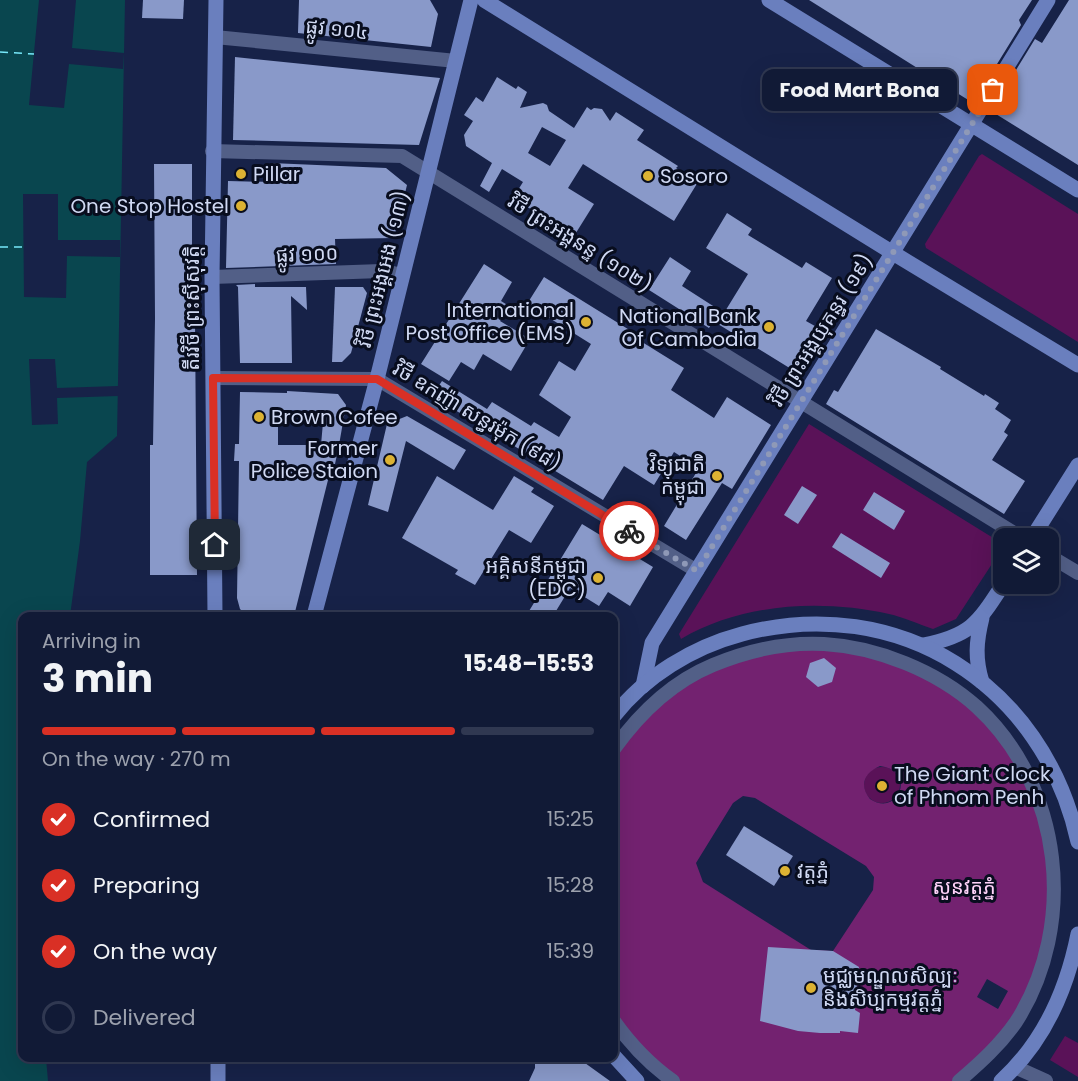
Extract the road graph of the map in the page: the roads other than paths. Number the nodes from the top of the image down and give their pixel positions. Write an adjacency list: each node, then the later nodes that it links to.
1 (216, 0): 6 (street, តីរវិថី ព្រះស៊ីសុវត្តិ)
2 (471, 0): 7 (street, វិថី ព្រះអង្គអេង (១៣))
3 (484, 0): 12 (street)
4 (769, 0): 8 (street)
5 (1048, 0): 8 (street, វិថី ព្រះអង្គយុគន្ធរ (១៩))
6 (215, 37): 7 (street, ផ្លូវ ១០៤); 9 (street, តីរវិថី ព្រះស៊ីសុវត្តិ)
7 (456, 61): 10 (street, វិថី ព្រះអង្គអេង (១៣))
8 (971, 125): 11 (street); 12 (street, វិថី ព្រះអង្គយុគន្ធរ (១៩))
9 (213, 151): 10 (street, វិថី ព្រះអង្គនន្ទ (១០២)); 14 (street, តីរវិថី ព្រះស៊ីសុវត្តិ)
10 (428, 172): 13 (street, វិថី ព្រះអង្គអេង (១៣)); 18 (street, វិថី ព្រះអង្គនន្ទ (១០២))
11 (1078, 190)
12 (893, 253): 15 (street); 18 (street, វិថី ព្រះអង្គយុគន្ធរ (១៩))
13 (403, 275): 14 (street, ផ្លូវ ១០០); 17 (street, វិថី ព្រះអង្គអេង (១៣))
14 (212, 277): 16 (street, តីរវិថី ព្រះស៊ីសុវត្តិ)
15 (1078, 365)
16 (213, 378): 17 (street, វិថី ឧកញ៉ា សន្ធរម៉ុក (៩៨)); 26 (street, តីរវិថី ព្រះស៊ីសុវត្តិ)
17 (377, 379): 23 (street, វិថី ឧកញ៉ា សន្ធរម៉ុក (៩៨)); 27 (street, វិថី ព្រះអង្គអេង (១៣))
18 (802, 402): 20 (street, វិថី ព្រះអង្គនន្ទ (១០២)); 23 (street, វិថី ព្រះអង្គយុគន្ធរ (១៩))
19 (1078, 465): 21 (street)
20 (1006, 528)
21 (1038, 528)
22 (1059, 562): 24 (street)
23 (697, 571): 31 (street, វិថី ព្រះអង្គយុគន្ធរ (១៩))
24 (1078, 573)
25 (997, 594): 28 (street)
26 (215, 612)
27 (315, 612)
28 (982, 618): 29 (street); 30 (street)
29 (923, 645): 30 (street); 31 (street)
30 (982, 682): 34 (street)
31 (643, 686): 32 (street)
32 (618, 712)
33 (618, 743): 46 (street)
34 (1075, 815): 35 (street)
35 (1078, 842)
36 (1078, 934): 37 (street)
37 (1076, 958): 38 (street)
38 (1073, 979): 42 (street)
39 (618, 1027): 45 (street)
40 (618, 1060): 44 (street)
41 (218, 1062): 43 (street)
42 (1015, 1067): 47 (street); 48 (street)
43 (218, 1081)
44 (637, 1081)
45 (673, 1081)
46 (959, 1081)
47 (1001, 1081)
48 (1046, 1081)

